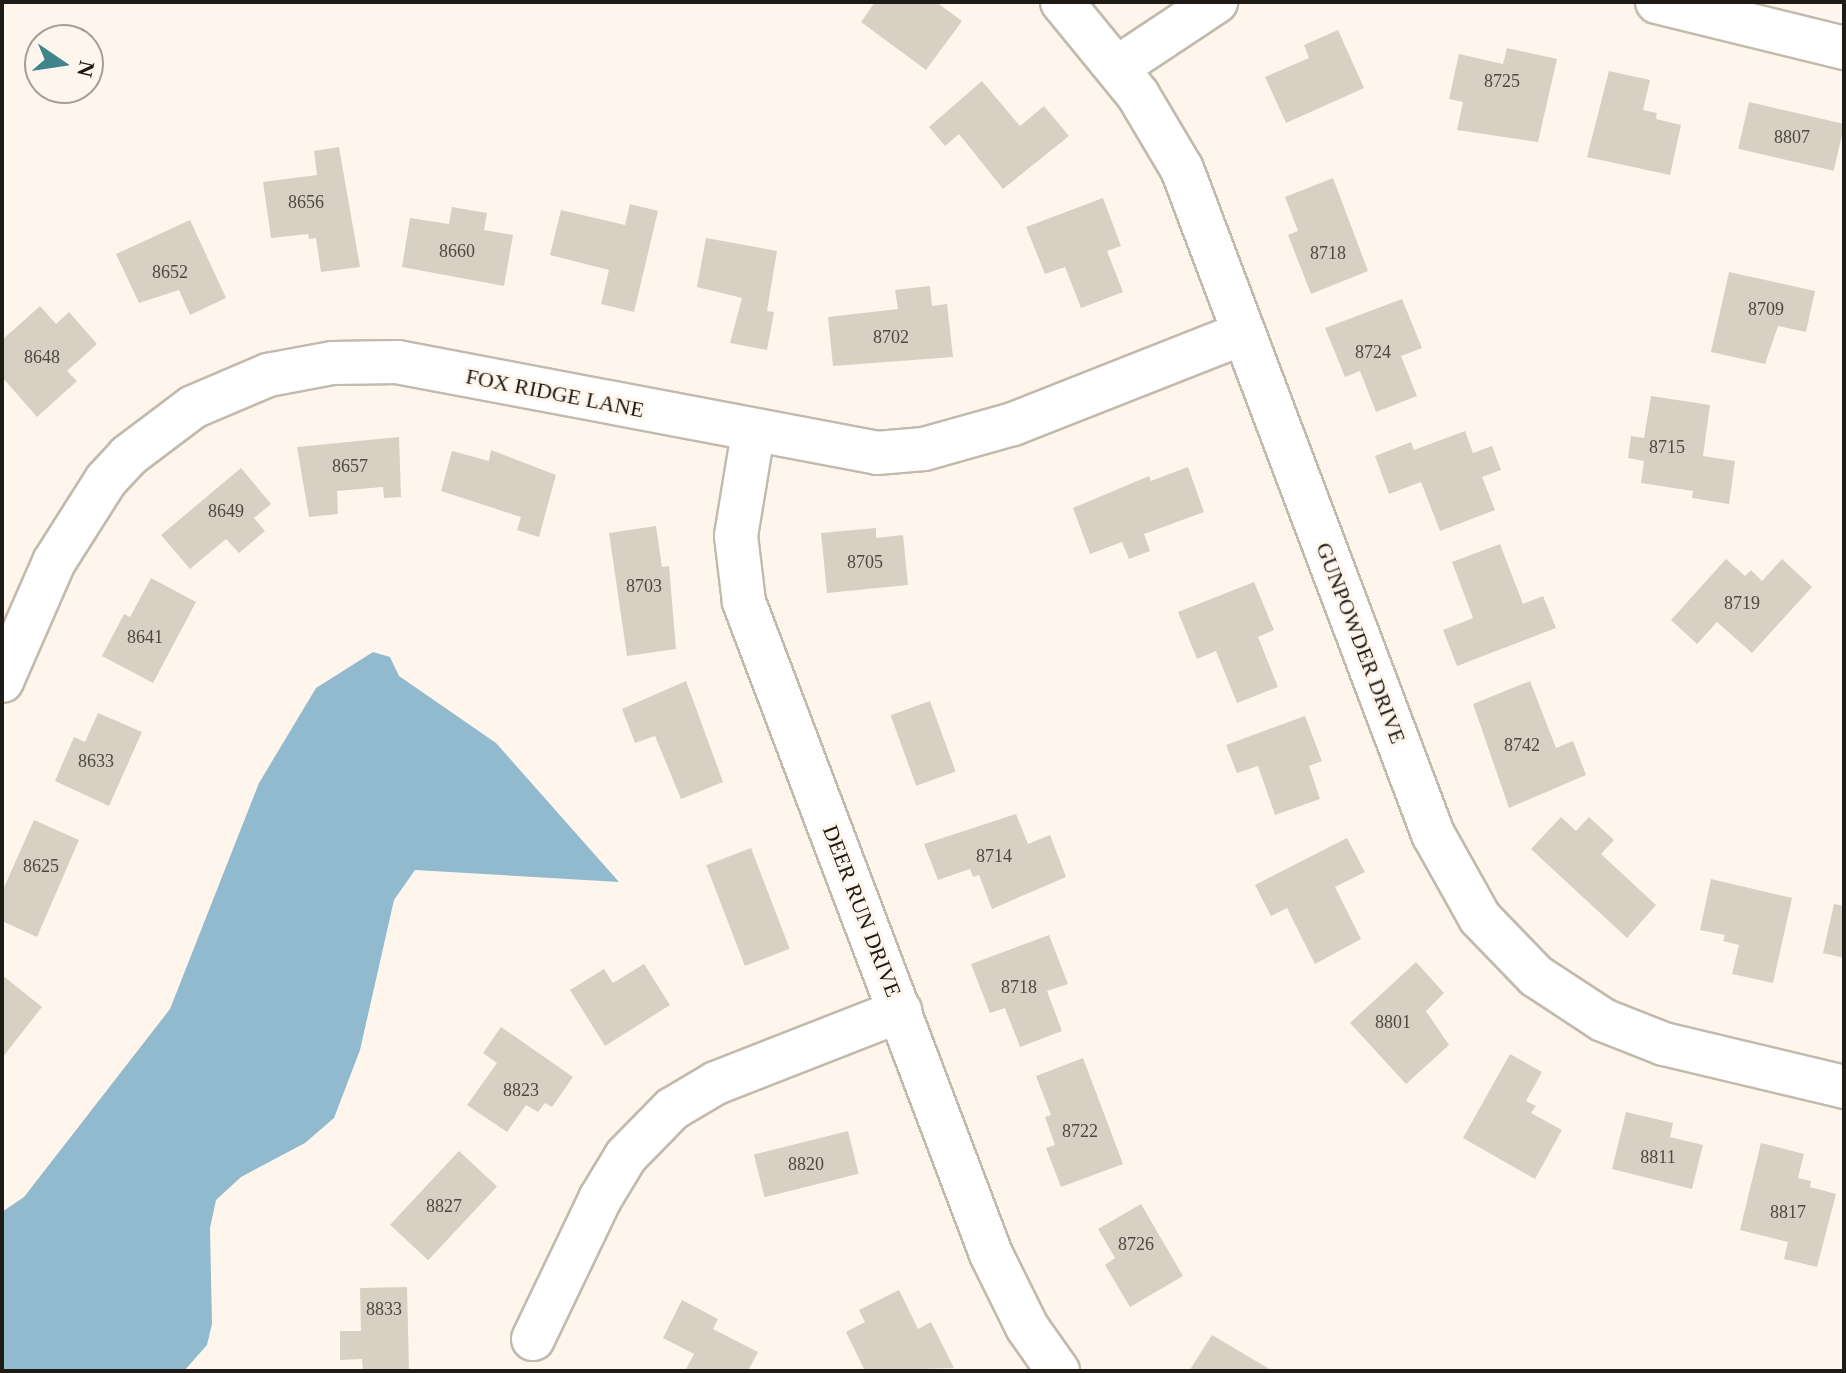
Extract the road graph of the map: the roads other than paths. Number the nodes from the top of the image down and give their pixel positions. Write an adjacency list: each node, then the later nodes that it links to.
1 (1062, 2): 5 (street, GUNPOWDER DRIVE)
2 (1216, 2): 5 (street)
3 (1657, 2): 4 (street)
4 (1844, 48)
5 (1118, 67): 6 (street, GUNPOWDER DRIVE)
6 (1244, 333): 7 (street, FOX RIDGE LANE); 10 (street, GUNPOWDER DRIVE)
7 (753, 433): 8 (street, FOX RIDGE LANE); 9 (street, DEER RUN DRIVE)
8 (2, 681)
9 (900, 1011): 11 (street); 12 (street, DEER RUN DRIVE)
10 (1844, 1087)
11 (533, 1339)
12 (1058, 1371)

